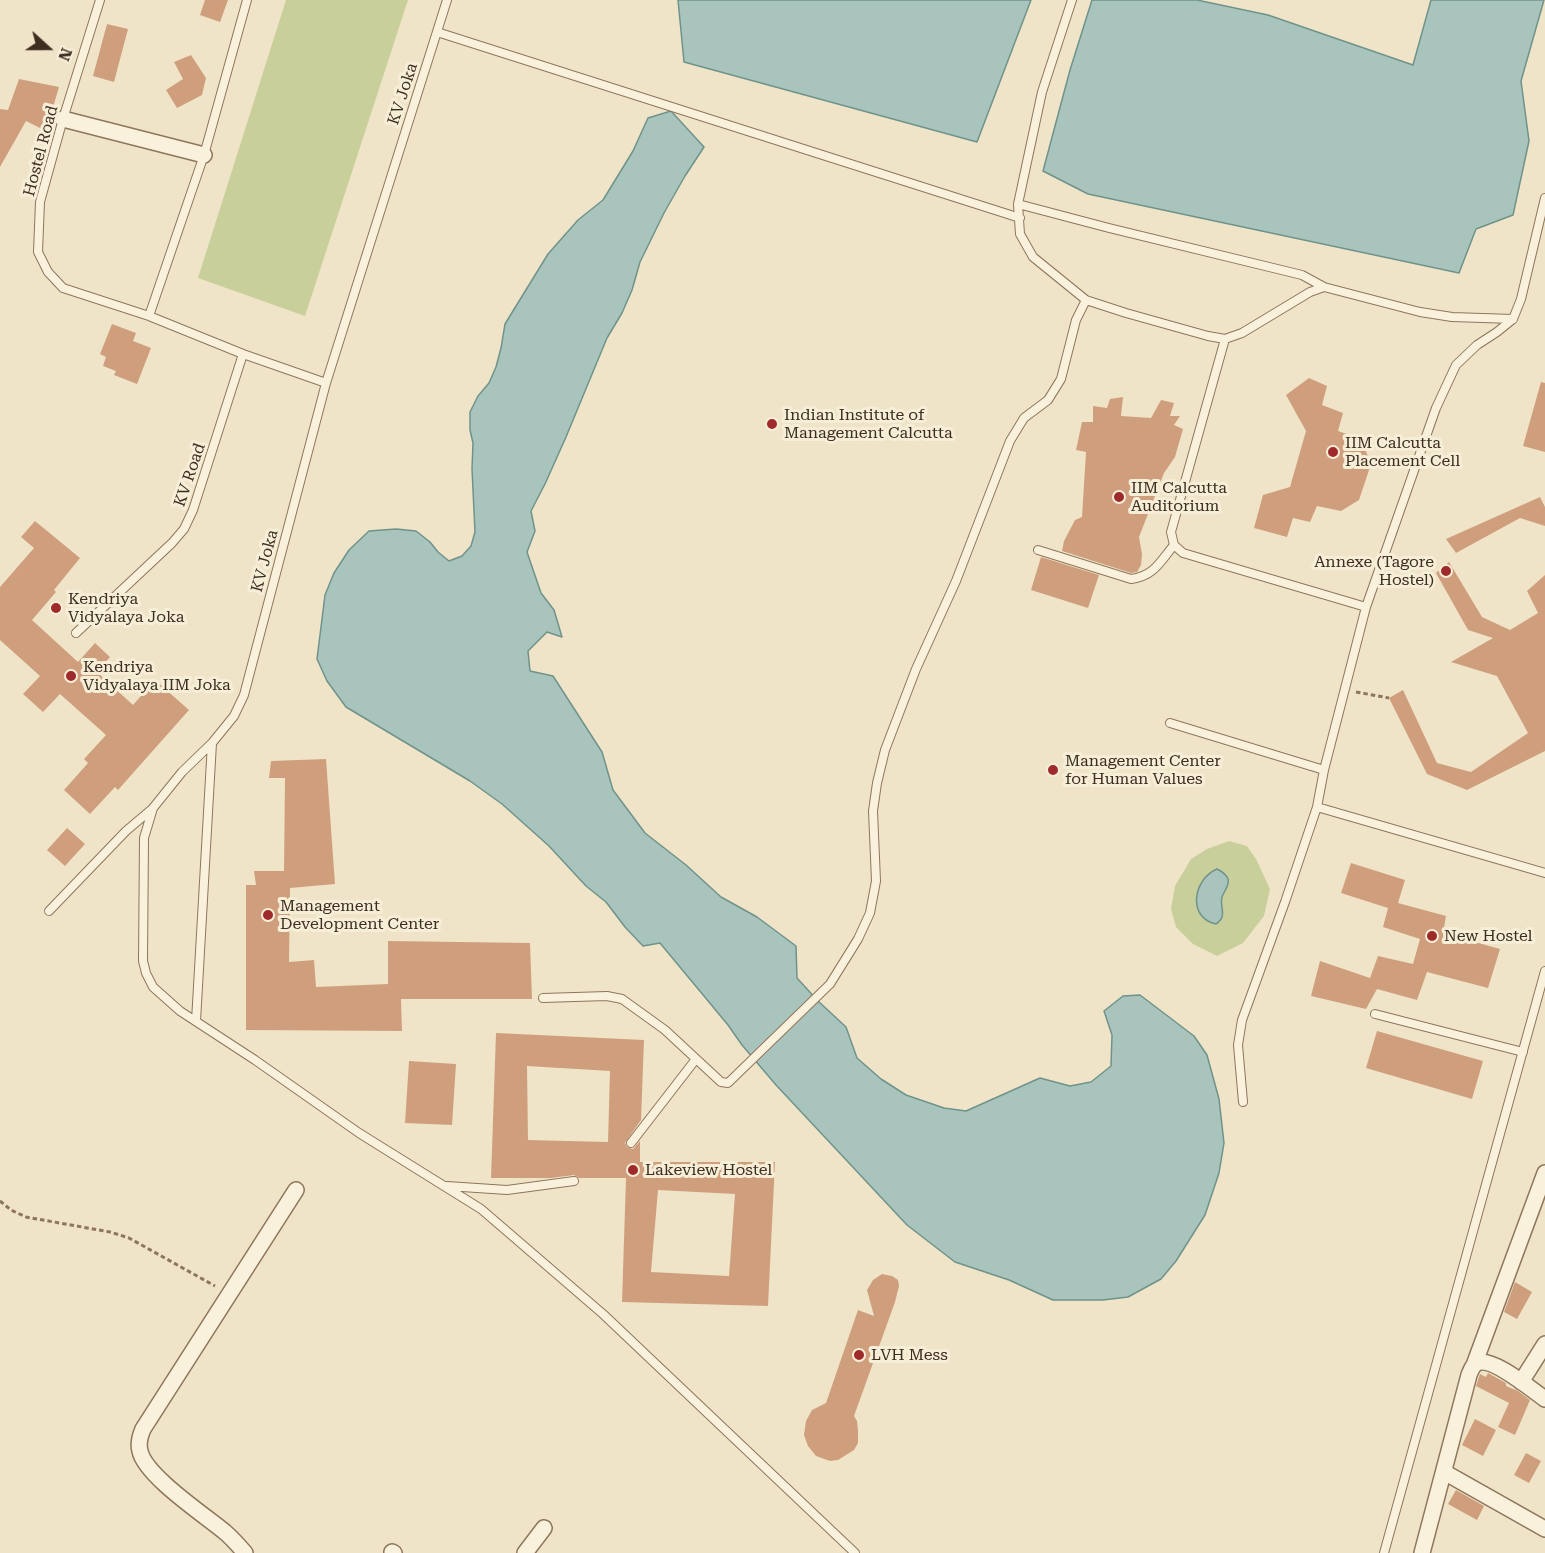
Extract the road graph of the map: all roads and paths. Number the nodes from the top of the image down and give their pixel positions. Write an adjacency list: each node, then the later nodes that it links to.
1 (100, 0): 6 (lane, Hostel Road)
2 (247, 0): 7 (lane)
3 (447, 0): 5 (lane, KV Joka)
4 (1072, 0): 9 (lane)
5 (437, 32): 10 (lane); 17 (lane, KV Joka)
6 (63, 118): 7 (street); 13 (lane, Hostel Road)
7 (204, 155): 13 (lane)
8 (1545, 198): 14 (lane)
9 (1018, 204): 10 (lane); 11 (lane)
10 (1020, 218): 12 (lane)
11 (1324, 287): 14 (lane); 15 (lane)
12 (1086, 300): 15 (lane); 36 (lane)
13 (149, 316): 16 (lane, Hostel Road)
14 (1513, 319): 20 (lane)
15 (1225, 339): 18 (lane)
16 (243, 354): 17 (lane, Hostel Road); 21 (lane, KV Road)
17 (326, 383): 25 (lane, KV Joka)
18 (1174, 545): 19 (lane); 20 (lane)
19 (1038, 550)
20 (1366, 607): 22 (lane)
21 (76, 633)
22 (1346, 690): 23 (path); 26 (lane)
23 (1389, 698)
24 (1170, 723): 26 (lane)
25 (212, 743): 28 (lane, KV Joka); 34 (lane)
26 (1324, 770): 27 (lane)
27 (1317, 807): 29 (lane); 37 (lane)
28 (153, 808): 30 (lane); 34 (lane, KV Joka)
29 (1545, 873)
30 (49, 911)
31 (1545, 971): 35 (lane)
32 (543, 998): 36 (lane)
33 (1375, 1014): 35 (lane)
34 (196, 1022): 41 (lane, KV Joka)
35 (1523, 1052): 55 (lane)
36 (696, 1059): 38 (lane)
37 (1243, 1102)
38 (631, 1143)
39 (574, 1181): 41 (lane)
40 (1544, 1181): 46 (street)
41 (444, 1186): 54 (lane, KV Joka)
42 (296, 1190): 44 (street)
43 (0, 1201): 44 (path)
44 (229, 1294): 52 (street)
45 (1545, 1344): 47 (street)
46 (1474, 1365): 47 (street); 49 (street)
47 (1521, 1382): 48 (street)
48 (1545, 1399)
49 (1444, 1472): 51 (street); 56 (street)
50 (544, 1528): 53 (street)
51 (1545, 1529)
52 (245, 1553)
53 (525, 1553)
54 (855, 1553)
55 (1384, 1553)
56 (1422, 1553)

